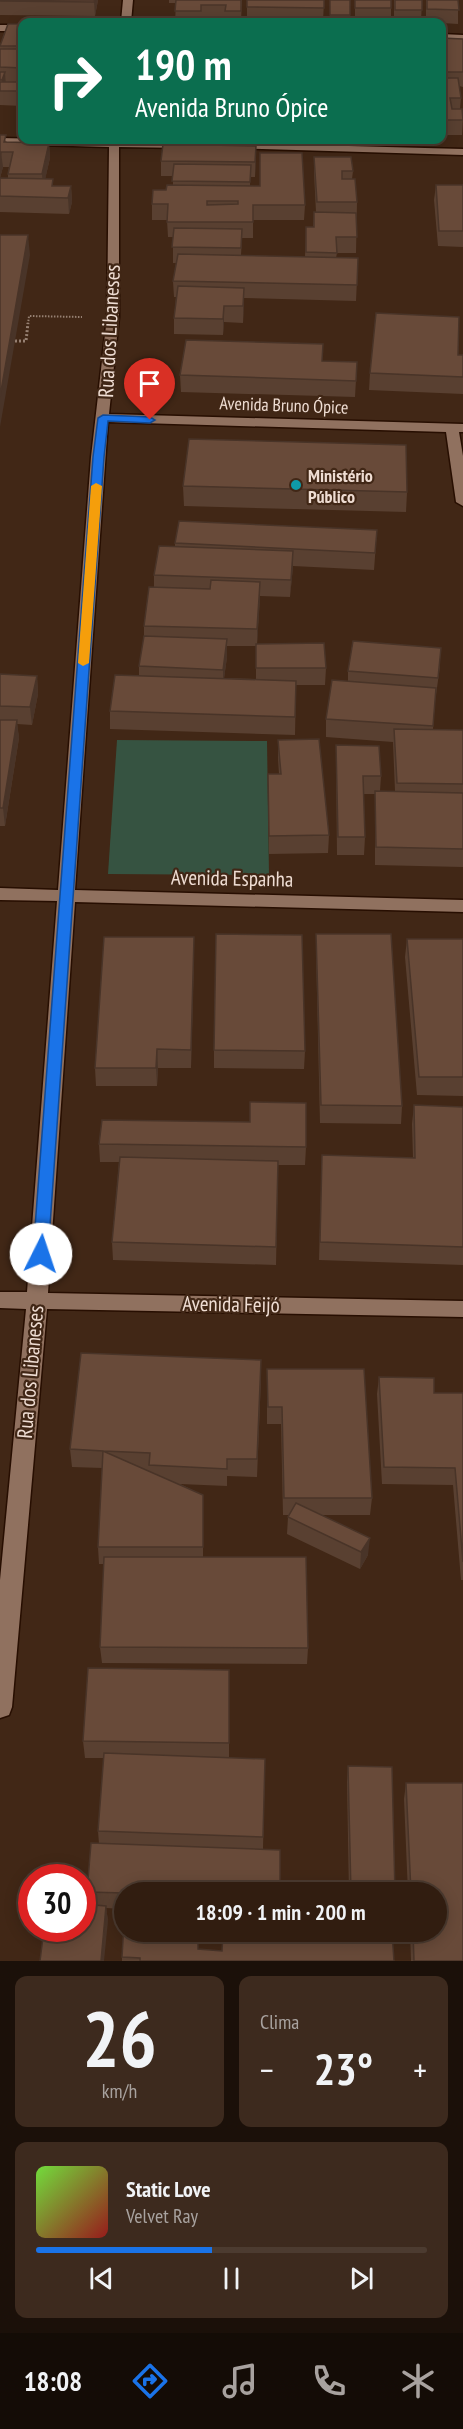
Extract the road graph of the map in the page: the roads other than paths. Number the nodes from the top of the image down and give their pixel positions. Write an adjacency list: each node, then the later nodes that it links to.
1 (128, 0): 2 (street)
2 (126, 18)
3 (0, 27): 4 (street)
4 (18, 28)
5 (446, 37): 6 (street)
6 (463, 38)
7 (0, 141): 8 (street)
8 (18, 141)
9 (114, 144): 14 (street, Rua dos Libaneses)
10 (168, 144): 11 (street)
11 (195, 145)
12 (219, 146): 13 (street)
13 (463, 152)
14 (103, 418): 15 (street, Avenida Bruno Ópice); 18 (street, Rua dos Libaneses)
15 (458, 428): 16 (street)
16 (463, 502)
17 (0, 894): 18 (street, Avenida Espanha)
18 (66, 897): 19 (street, Avenida Espanha); 21 (street, Rua dos Libaneses)
19 (463, 906)
20 (0, 1300): 21 (street, Avenida Feijó)
21 (37, 1301): 22 (street, Avenida Feijó); 23 (street, Rua dos Libaneses)
22 (463, 1309)
23 (0, 1707)

